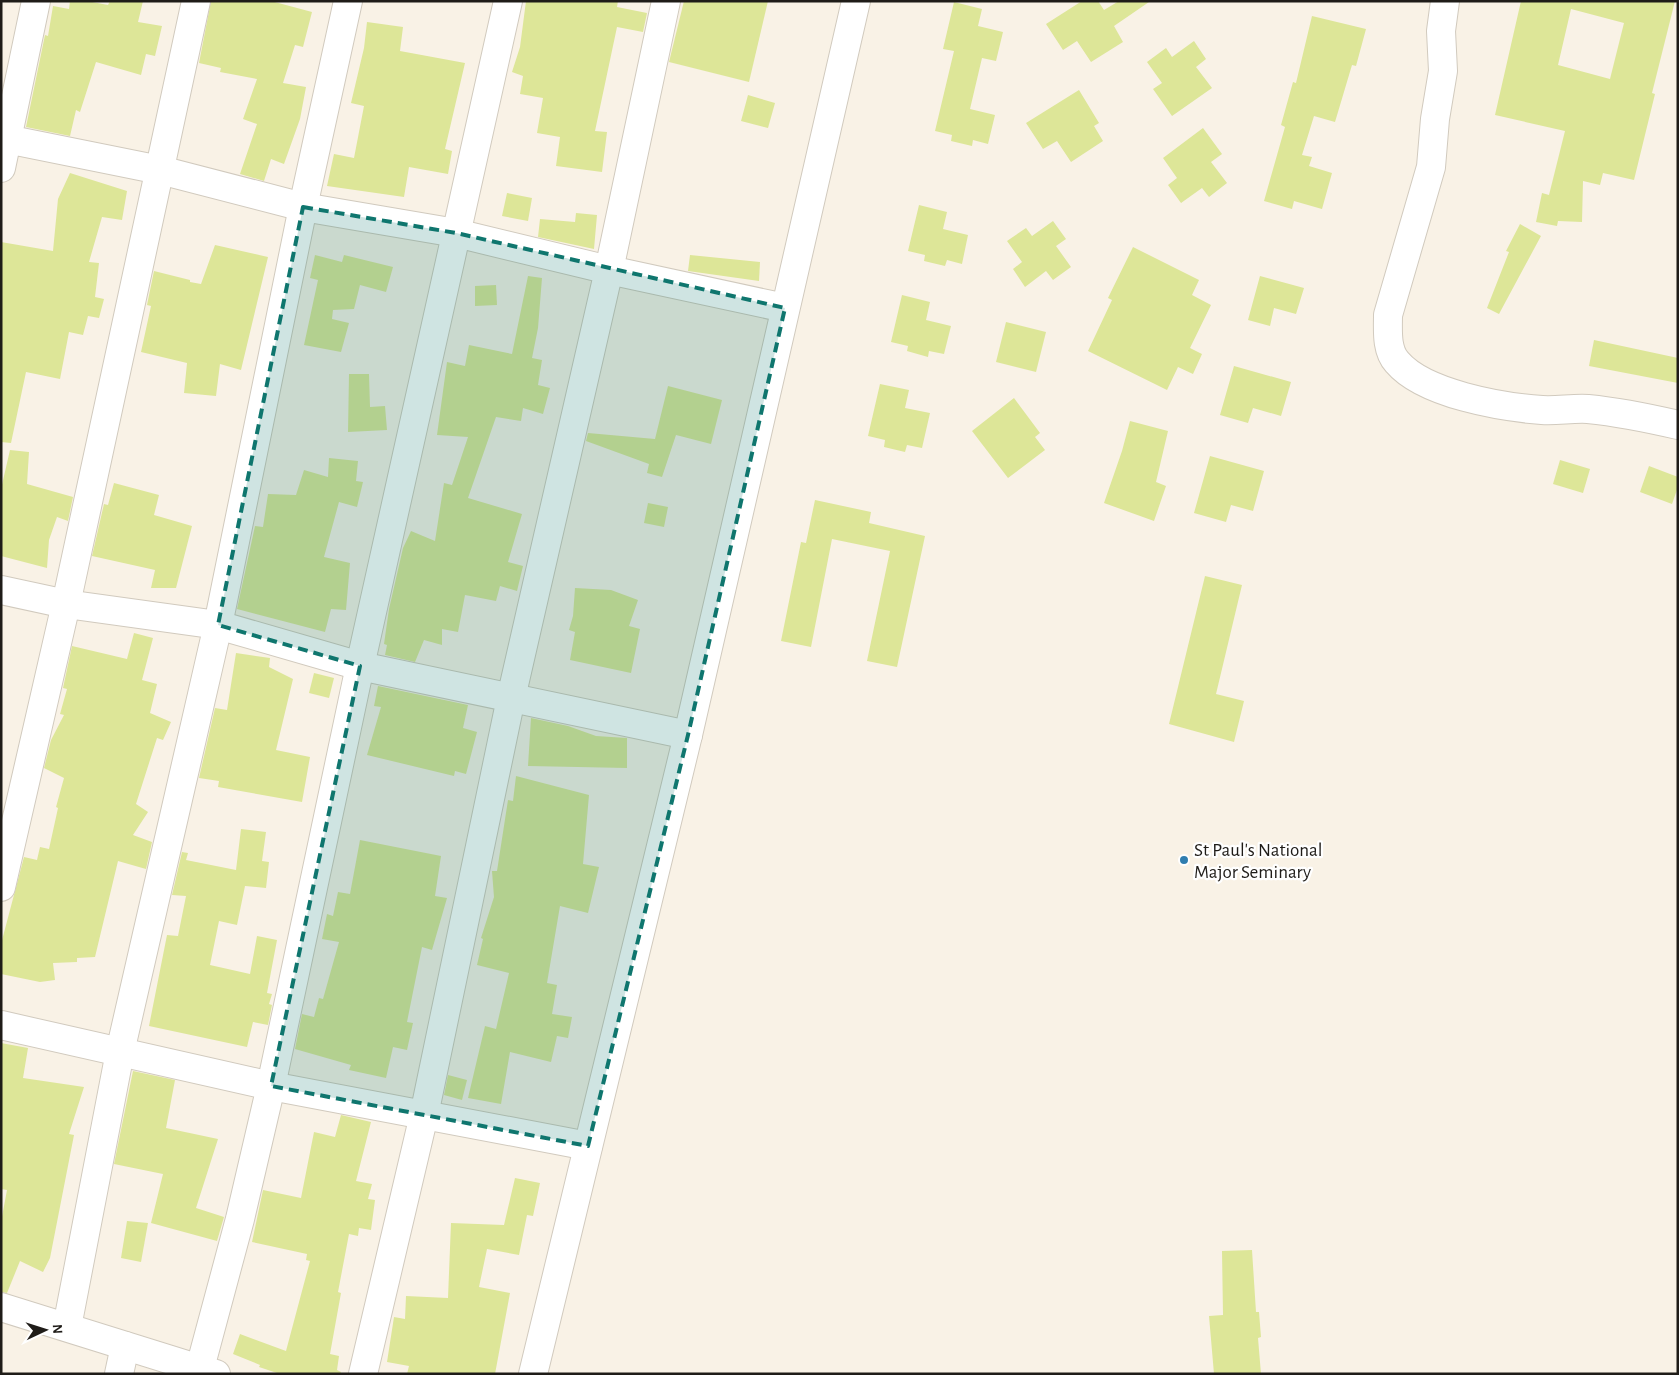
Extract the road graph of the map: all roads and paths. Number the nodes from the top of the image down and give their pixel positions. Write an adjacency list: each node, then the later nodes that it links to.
1 (36, 1): 8 (street)
2 (196, 1): 10 (street)
3 (348, 1): 11 (street)
4 (508, 1): 12 (street)
5 (666, 1): 13 (street)
6 (856, 1): 14 (street)
7 (1445, 1): 15 (street)
8 (4, 139): 9 (street); 10 (street)
9 (1, 168)
10 (160, 170): 11 (street); 17 (street)
11 (303, 207): 12 (street); 18 (street)
12 (456, 233): 13 (street); 19 (street)
13 (609, 270): 14 (street); 20 (street)
14 (785, 308): 21 (street)
15 (1678, 425)
16 (1, 590): 17 (street)
17 (66, 604): 18 (street); 22 (street)
18 (218, 625): 19 (street); 24 (street)
19 (360, 666): 20 (street); 25 (street)
20 (511, 698): 21 (street); 26 (street)
21 (688, 735): 27 (street)
22 (1, 886)
23 (1, 1025): 24 (street)
24 (120, 1052): 25 (street); 29 (street)
25 (271, 1086): 26 (street); 31 (street)
26 (424, 1115): 27 (street); 33 (street)
27 (588, 1146): 34 (street)
28 (1, 1307): 29 (street)
29 (67, 1327): 30 (street)
30 (125, 1346): 31 (street); 32 (street)
31 (208, 1371)
32 (119, 1374)
33 (364, 1374)
34 (533, 1374)

